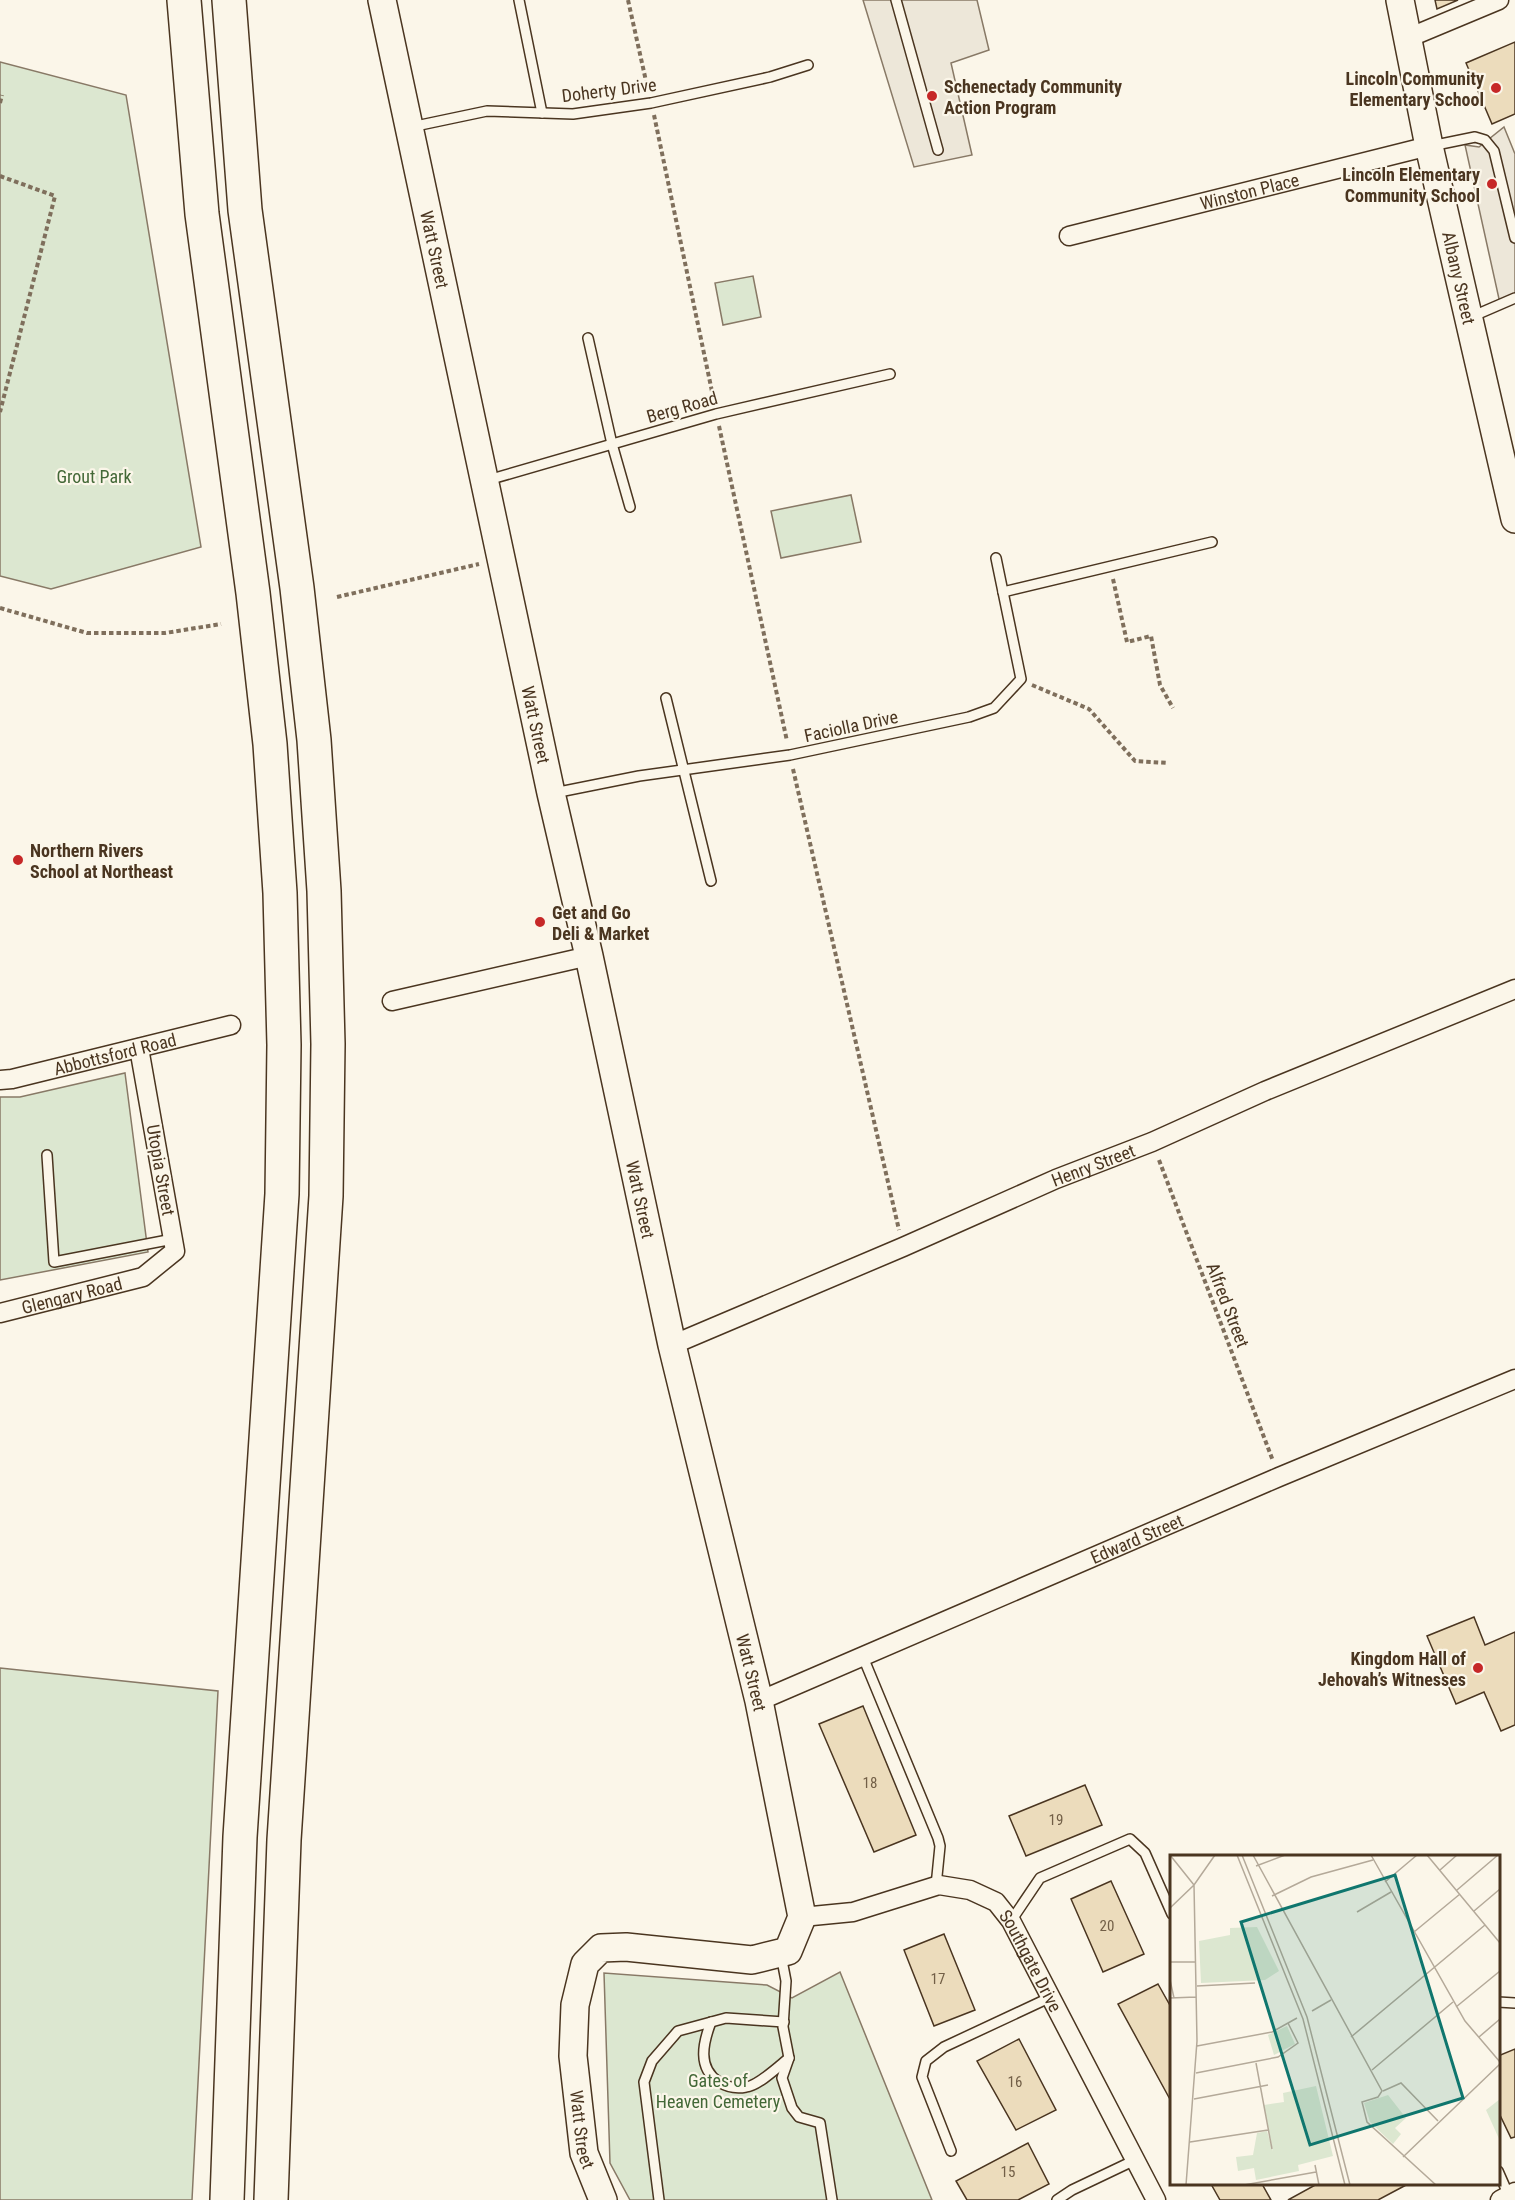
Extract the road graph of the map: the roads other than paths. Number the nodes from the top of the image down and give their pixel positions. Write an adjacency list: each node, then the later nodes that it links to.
1 (184, 0): 60 (highway)
2 (229, 0): 61 (highway)
3 (382, 0): 11 (street, Watt Street)
4 (519, 0): 10 (lane)
5 (896, 0): 13 (lane)
6 (1400, 0): 8 (street, Albany Street)
7 (1499, 0): 8 (street)
8 (1408, 38): 12 (street, Albany Street)
9 (808, 65): 10 (lane, Doherty Drive)
10 (542, 113): 11 (lane, Doherty Drive)
11 (411, 127): 21 (street, Watt Street)
12 (1429, 146): 14 (street, Winston Place); 15 (lane); 17 (street, Albany Street)
13 (938, 150)
14 (1069, 236)
15 (1515, 238)
16 (1515, 298): 17 (lane)
17 (1469, 318): 23 (street, Albany Street)
18 (588, 338): 20 (lane)
19 (890, 374): 20 (lane, Berg Road)
20 (612, 444): 21 (lane, Berg Road); 22 (lane)
21 (485, 481): 29 (street, Watt Street)
22 (630, 507)
23 (1515, 519)
24 (1212, 542): 26 (lane)
25 (996, 558): 26 (lane)
26 (1003, 592): 28 (lane, Faciolla Drive)
27 (666, 698): 28 (lane)
28 (682, 770): 29 (lane, Faciolla Drive); 30 (lane)
29 (551, 794): 31 (street, Watt Street)
30 (711, 880)
31 (589, 956): 33 (street); 41 (street, Watt Street)
32 (1515, 989): 41 (street, Henry Street)
33 (392, 1001)
34 (231, 1025): 35 (street, Abbottsford Road)
35 (139, 1048): 36 (street, Abbottsford Road); 38 (street, Utopia Street)
36 (0, 1080)
37 (47, 1155): 38 (lane)
38 (173, 1239): 39 (street, Utopia Street)
39 (143, 1277): 40 (street, Glengary Road)
40 (0, 1313)
41 (672, 1344): 44 (street, Watt Street)
42 (1515, 1379): 43 (street, Edward Street)
43 (863, 1657): 44 (street, Edward Street); 45 (lane)
44 (759, 1701): 47 (street, Watt Street)
45 (936, 1886): 47 (street, Southgate Drive); 48 (street, Southgate Drive)
46 (1170, 1909): 48 (lane)
47 (802, 1917): 49 (street)
48 (1011, 1921): 50 (street, Southgate Drive)
49 (780, 1953): 54 (lane); 62 (street, Watt Street)
50 (1051, 1997): 56 (lane); 57 (street, Southgate Drive)
51 (1500, 2002): 52 (lane)
52 (1515, 2003)
53 (711, 2022): 54 (lane); 55 (lane); 63 (lane)
54 (784, 2022): 55 (lane)
55 (789, 2058): 64 (lane)
56 (951, 2151)
57 (1135, 2160): 65 (lane); 66 (street, Southgate Drive)
58 (1500, 2176): 59 (lane)
59 (1508, 2196)
60 (227, 2200)
61 (271, 2200)
62 (603, 2200)
63 (659, 2200)
64 (832, 2200)
65 (1058, 2200)
66 (1156, 2200)

